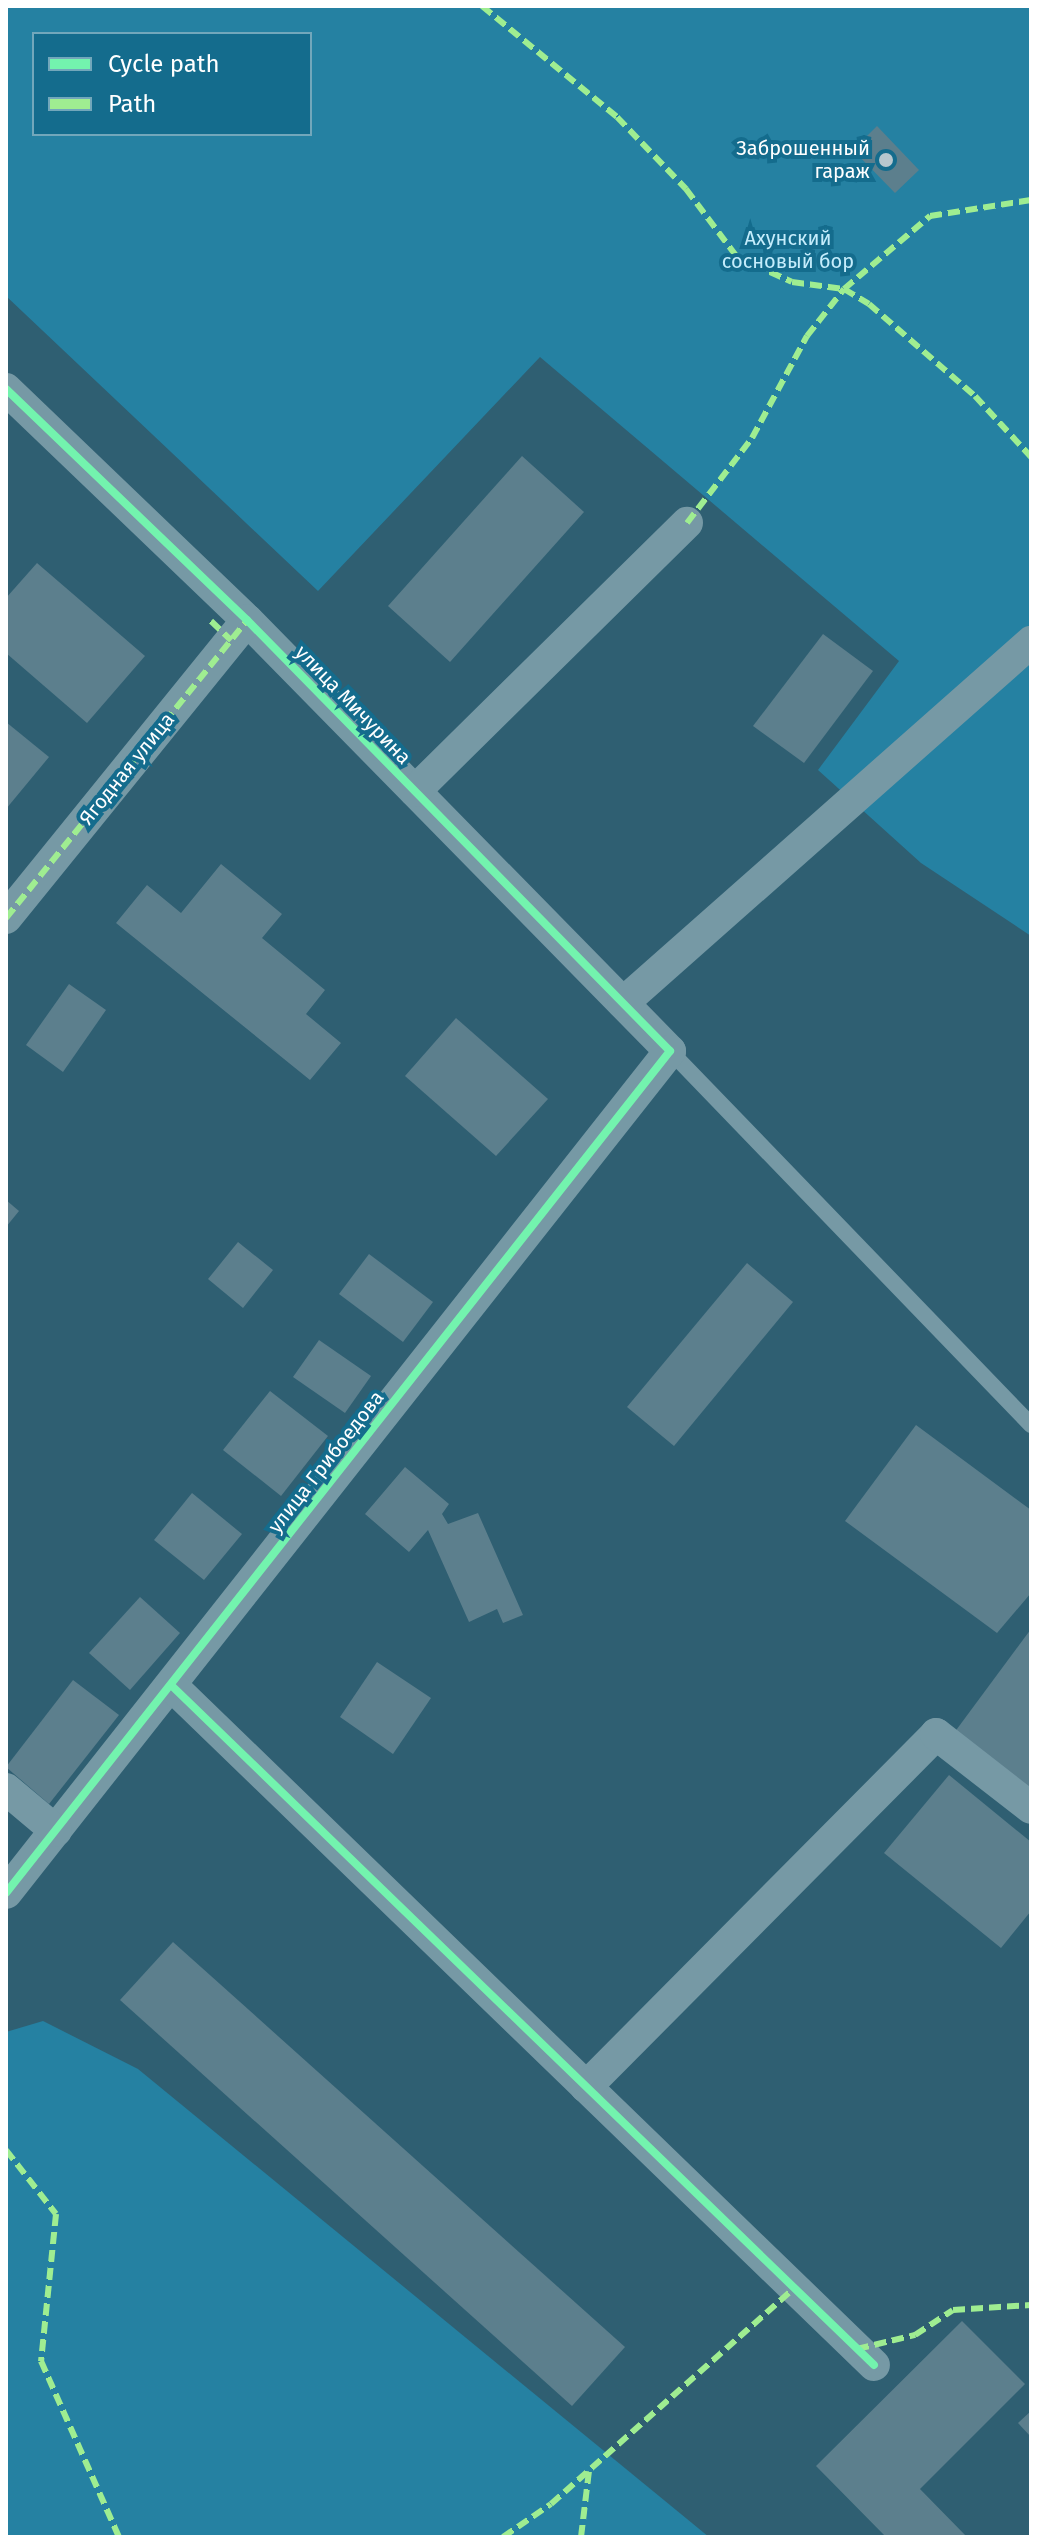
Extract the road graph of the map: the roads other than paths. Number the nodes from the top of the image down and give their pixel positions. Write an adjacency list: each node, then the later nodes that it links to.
1 (6, 389): 3 (street, улица Мичурина)
2 (687, 523): 5 (street)
3 (247, 620): 5 (street, улица Мичурина); 6 (street, Ягодная улица)
4 (1031, 642): 7 (street)
5 (415, 791): 7 (street, улица Мичурина)
6 (6, 918)
7 (623, 1003): 8 (street, улица Мичурина)
8 (670, 1051): 9 (lane); 10 (street, улица Грибоедова)
9 (1031, 1425)
10 (171, 1685): 13 (street, улица Грибоедова); 15 (street)
11 (6, 1789): 13 (street)
12 (1031, 1808): 15 (street)
13 (56, 1831): 14 (street, улица Грибоедова)
14 (6, 1893)
15 (586, 2087): 16 (street)
16 (874, 2365)

